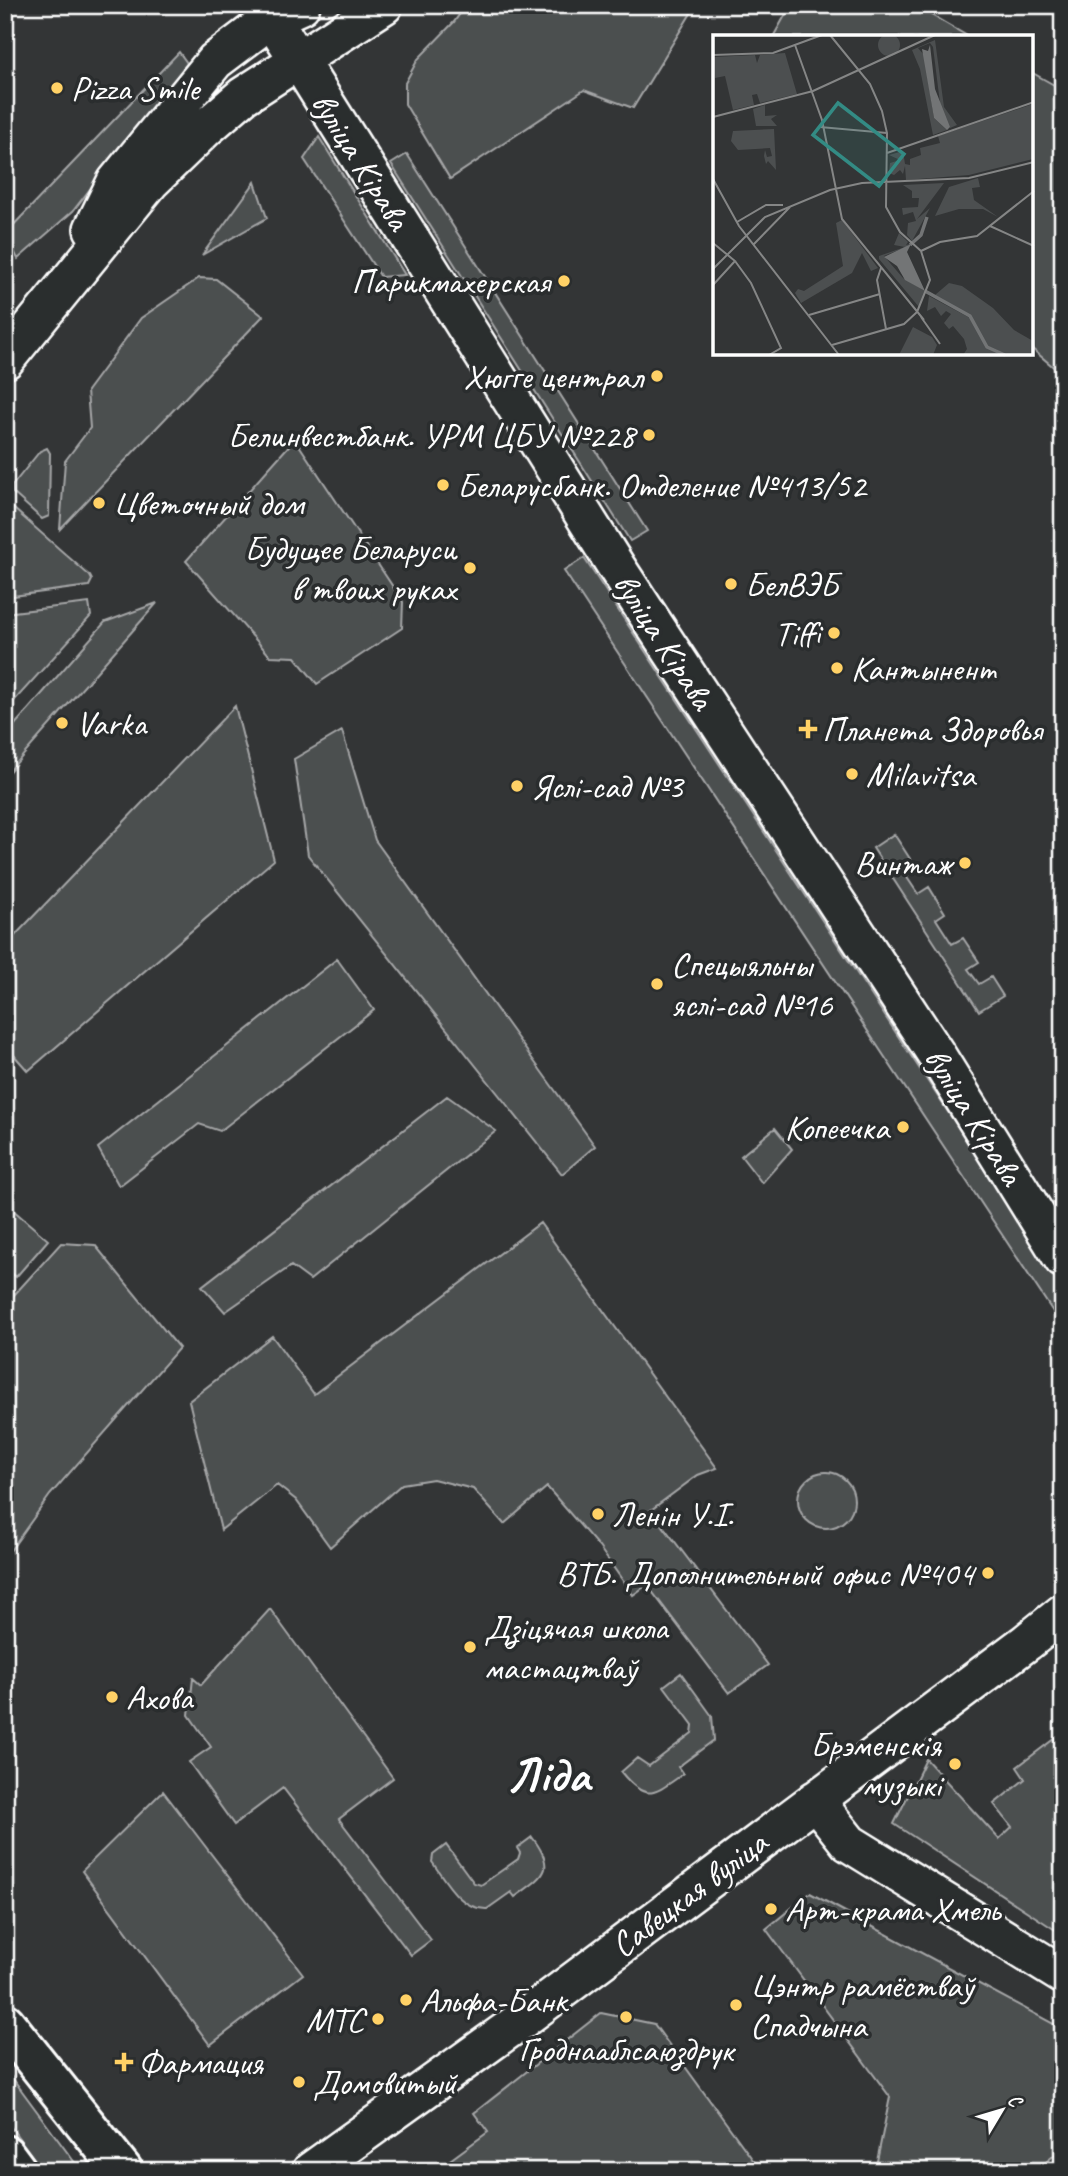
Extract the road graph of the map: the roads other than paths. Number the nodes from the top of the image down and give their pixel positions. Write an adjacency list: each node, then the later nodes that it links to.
1 (384, 5): 3 (main road)
2 (286, 12): 3 (main road, вуліца Кірава); 4 (main road)
3 (298, 60): 4 (main road); 6 (main road, вуліца Кірава)
4 (65, 287): 5 (main road)
5 (5, 360)
6 (1063, 1259)
7 (1063, 1613): 8 (main road, Савецкая вуліца)
8 (815, 1800): 9 (main road); 14 (main road, Савецкая вуліца)
9 (1063, 1975)
10 (5, 2023): 13 (main road)
11 (5, 2155): 12 (main road)
12 (17, 2171)
13 (123, 2171)
14 (311, 2171)

